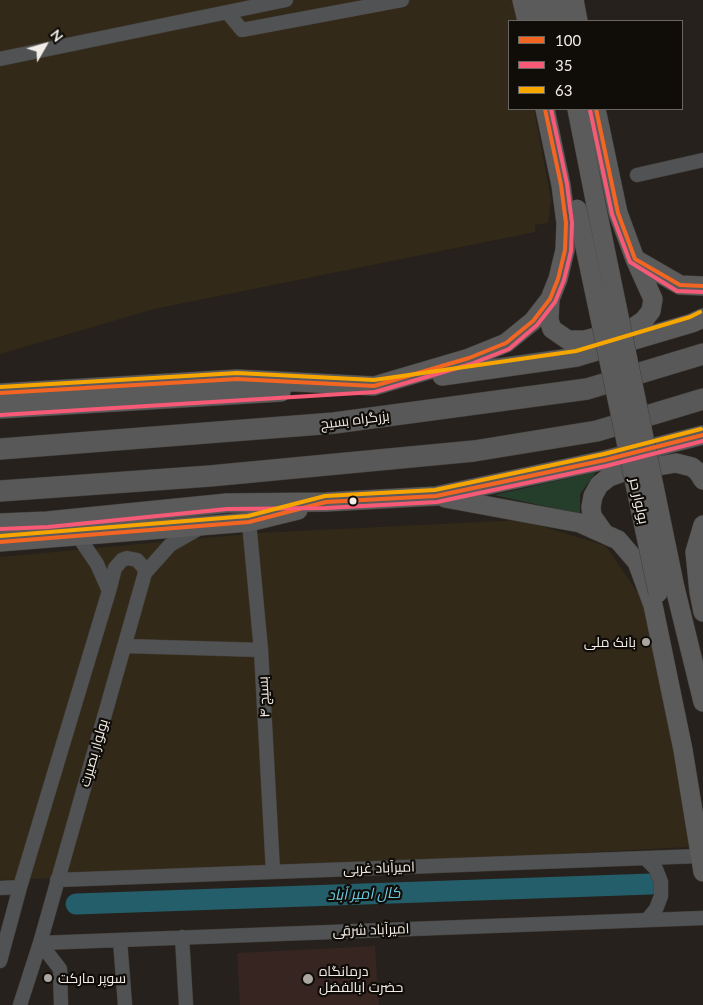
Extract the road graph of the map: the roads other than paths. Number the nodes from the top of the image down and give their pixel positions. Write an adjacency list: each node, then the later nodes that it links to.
1 (286, 0): 7 (street)
2 (402, 0): 7 (street)
3 (522, 0): 8 (main road)
4 (538, 0): 9 (main road)
5 (557, 0): 10 (main road)
6 (574, 0): 11 (main road)
7 (227, 12): 12 (street)
8 (527, 20)
9 (542, 20)
10 (561, 20)
11 (578, 20)
12 (0, 59)
13 (545, 110): 21 (main road)
14 (559, 110): 42 (main road, بولوار حر, bridge)
15 (578, 110): 42 (main road, بولوار حر, bridge)
16 (596, 110): 19 (main road)
17 (703, 160): 18 (street)
18 (637, 175)
19 (635, 258): 20 (main road); 21 (main road)
20 (703, 286)
21 (550, 299): 24 (main road)
22 (703, 318): 24 (main road)
23 (703, 354): 29 (highway, بزرگراه بسیج)
24 (374, 386): 25 (main road); 27 (main road)
25 (0, 393)
26 (703, 399): 31 (highway)
27 (0, 409)
28 (703, 435): 32 (main road)
29 (0, 449)
30 (703, 480): 38 (main road)
31 (0, 491)
32 (436, 496): 33 (main road); 38 (main road)
33 (326, 502): 34 (main road); 35 (main road)
34 (249, 522): 37 (main road); 46 (street, بسیج ۴)
35 (0, 523)
36 (703, 525): 44 (main road)
37 (204, 526): 39 (main road); 41 (street, بولوار بصیرت)
38 (604, 533): 50 (main road)
39 (78, 536): 40 (main road); 43 (street)
40 (0, 542)
41 (146, 574): 43 (street); 45 (street, بولوار بصیرت)
42 (666, 590): 47 (main road, بولوار حر); 48 (main road, بولوار حر)
43 (109, 591): 53 (street)
44 (703, 612)
45 (124, 646): 46 (street); 52 (street, بولوار بصیرت)
46 (261, 650): 51 (street, بسیج ۴)
47 (703, 702)
48 (703, 793)
49 (646, 859): 50 (street, امیرآباد غربی); 51 (street, امیرآباد غربی); 56 (street)
50 (702, 864)
51 (273, 872): 52 (street, امیرآباد غربی)
52 (57, 880): 59 (street, بولوار بصیرت)
53 (20, 887): 54 (street); 60 (street)
54 (0, 888)
55 (703, 918): 56 (street, امیرآباد شرقی)
56 (647, 920): 57 (street, امیرآباد شرقی)
57 (182, 937): 58 (street, امیرآباد شرقی); 65 (street)
58 (120, 940): 59 (street, امیرآباد شرقی); 64 (street)
59 (40, 943): 62 (street, بولوار بصیرت); 63 (street)
60 (2, 945): 61 (street)
61 (0, 961)
62 (20, 1005)
63 (61, 1005)
64 (125, 1005)
65 (186, 1005)

